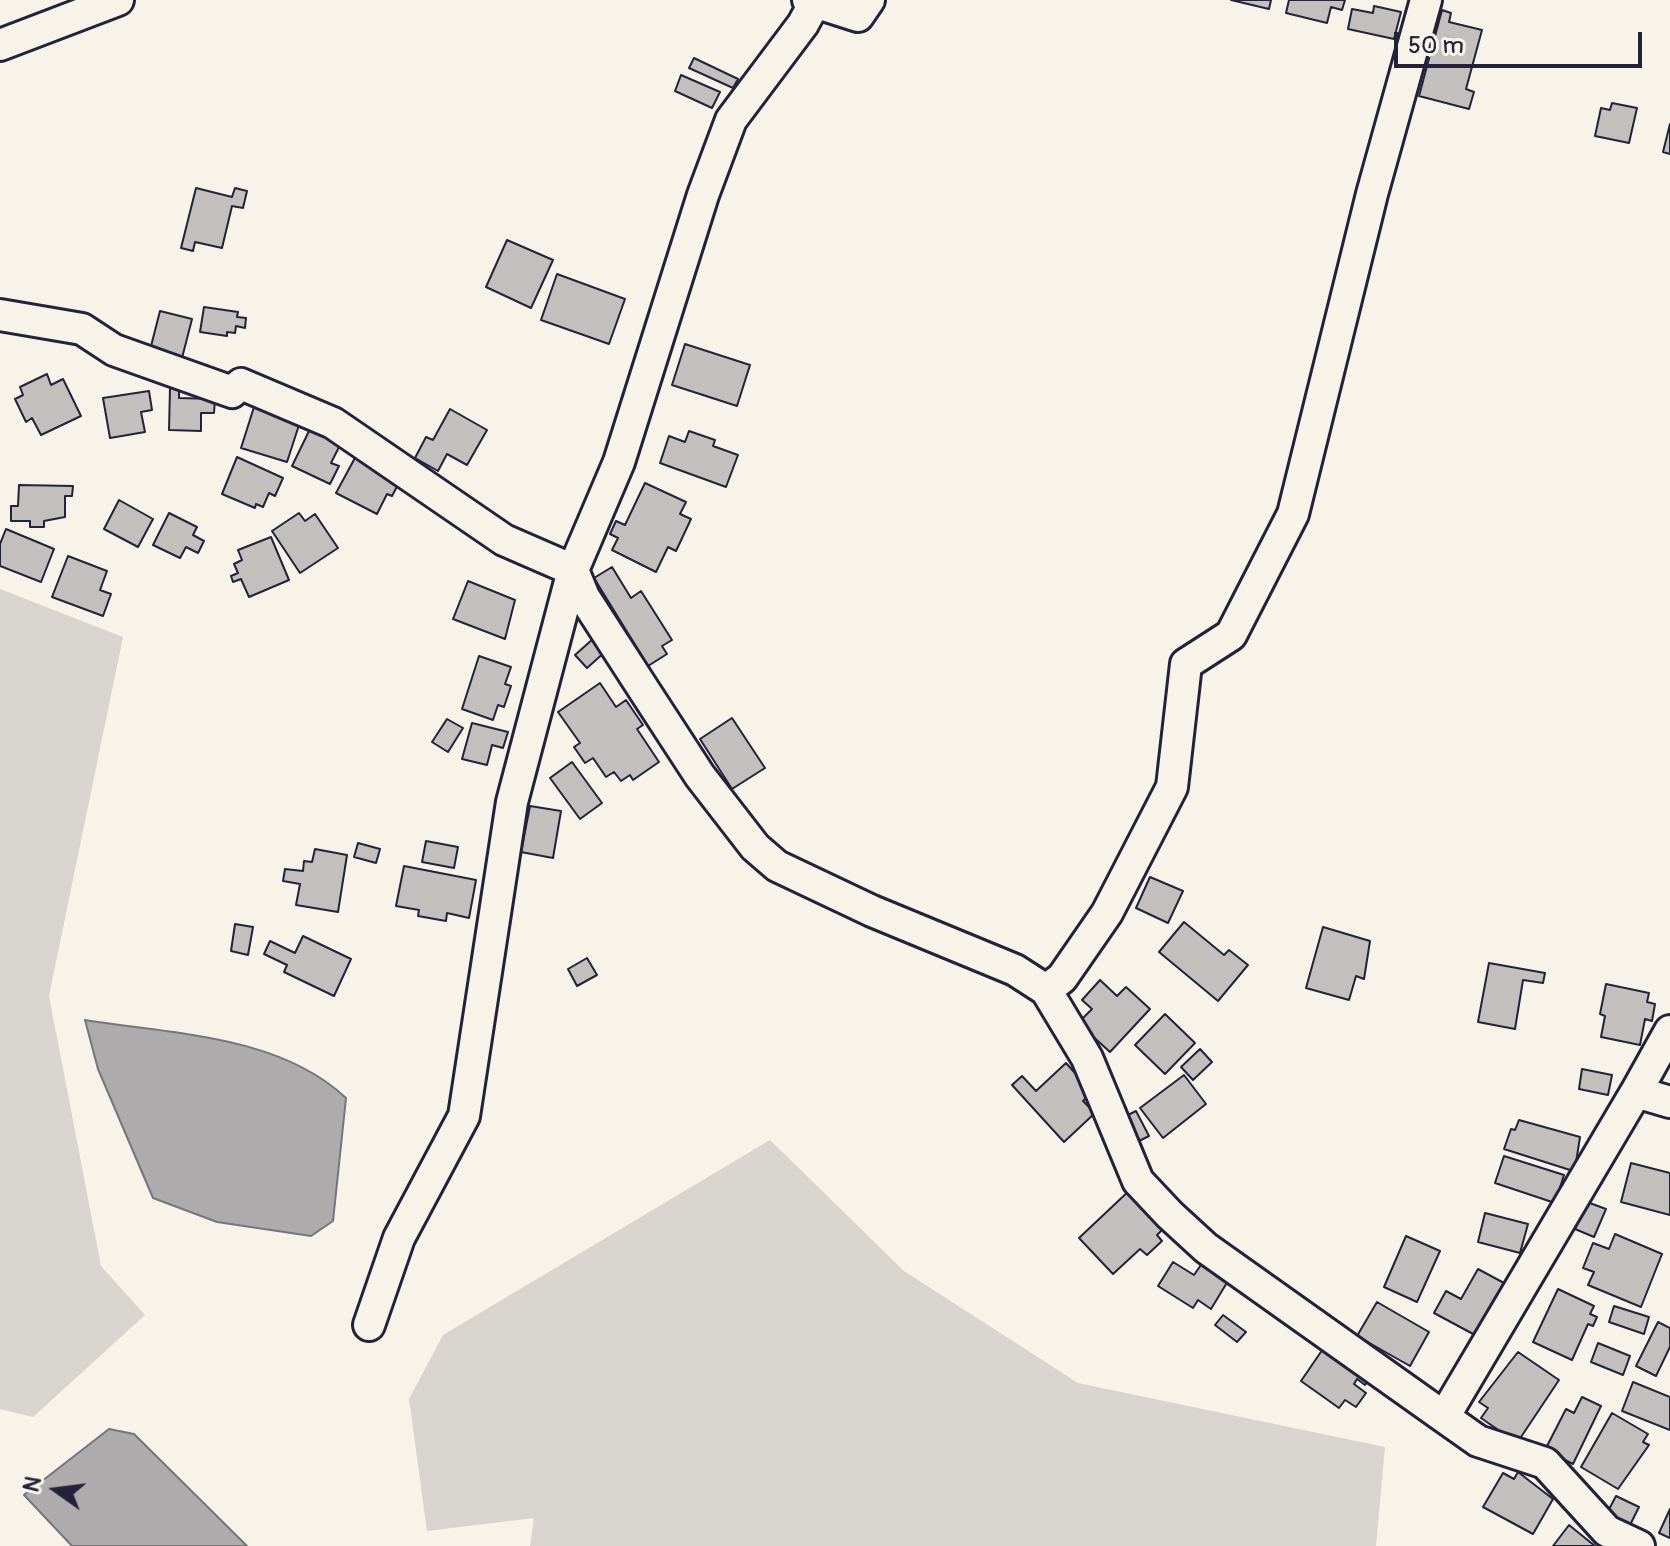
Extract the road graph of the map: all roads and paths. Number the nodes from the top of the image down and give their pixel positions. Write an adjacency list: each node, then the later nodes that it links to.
1 (118, 0): 5 (street)
2 (869, 0): 4 (street)
3 (1426, 0): 8 (street)
4 (813, 2): 7 (street)
5 (0, 45)
6 (0, 315): 7 (street)
7 (573, 570): 8 (street); 12 (street)
8 (1046, 990): 13 (street)
9 (1670, 1031): 10 (street)
10 (1636, 1092): 11 (street); 13 (street)
11 (1670, 1102)
12 (369, 1325)
13 (1444, 1417): 14 (street)
14 (1639, 1546)

